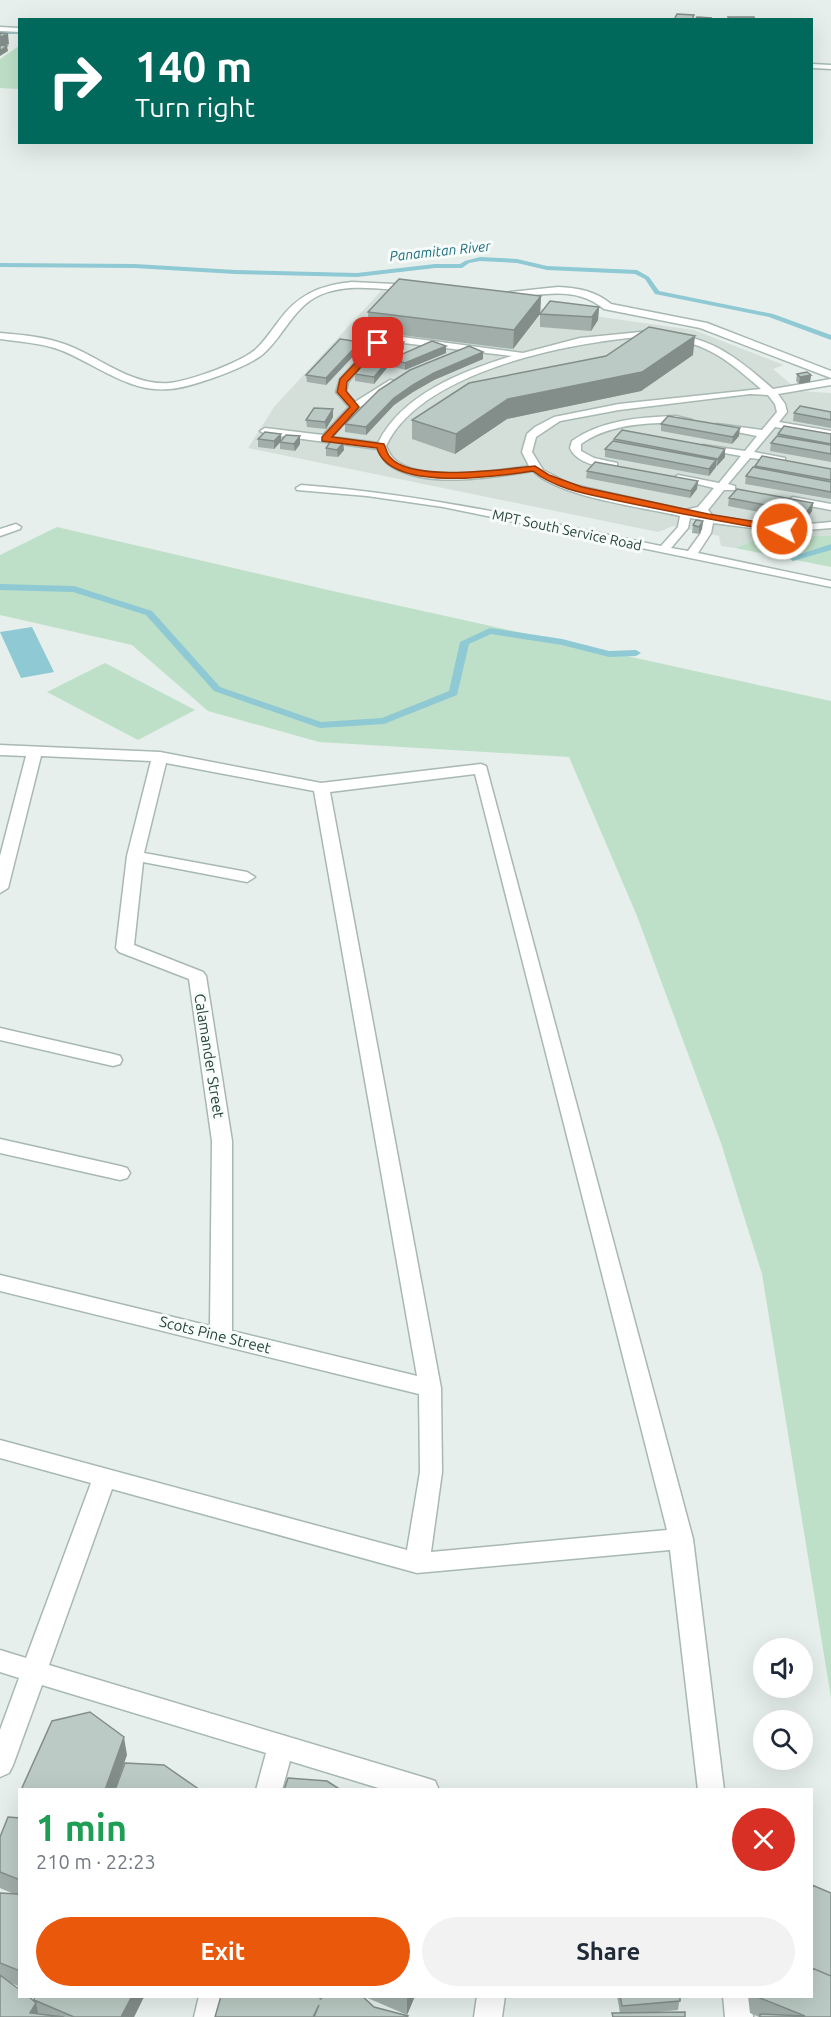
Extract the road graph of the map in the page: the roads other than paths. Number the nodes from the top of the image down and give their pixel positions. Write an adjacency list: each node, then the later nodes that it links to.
1 (0, 29): 2 (street)
2 (18, 30)
3 (813, 66): 4 (street)
4 (831, 66)
5 (430, 288): 7 (street)
6 (489, 295): 14 (street)
7 (0, 336)
8 (584, 342): 10 (lane); 11 (lane); 17 (lane)
9 (467, 348): 11 (lane); 12 (lane); 20 (lane)
10 (588, 353)
11 (524, 355): 15 (lane)
12 (445, 358)
13 (404, 376): 20 (lane)
14 (830, 377): 17 (lane); 19 (lane)
15 (461, 380): 16 (lane); 31 (lane)
16 (484, 383)
17 (761, 384): 18 (lane); 19 (lane)
18 (750, 391): 19 (lane); 35 (lane)
19 (770, 392): 23 (lane)
20 (354, 407): 29 (lane)
21 (698, 422): 24 (lane)
22 (709, 424): 27 (lane)
23 (774, 424): 27 (lane); 28 (lane)
24 (610, 429): 26 (lane); 34 (lane)
25 (265, 431): 29 (lane)
26 (633, 433)
27 (765, 434): 32 (lane)
28 (831, 434)
29 (326, 439): 31 (lane)
30 (691, 444): 32 (lane)
31 (381, 446): 35 (lane)
32 (748, 454): 33 (lane); 37 (lane)
33 (790, 462)
34 (624, 467)
35 (535, 468): 42 (lane)
36 (668, 476): 37 (lane)
37 (722, 487): 39 (lane); 43 (lane)
38 (301, 488): 47 (lane, MPT South Service Road)
39 (744, 491)
40 (777, 497): 41 (lane)
41 (831, 507)
42 (686, 513): 43 (lane); 47 (lane)
43 (705, 514): 44 (lane); 48 (lane)
44 (831, 525)
45 (16, 527): 46 (lane)
46 (0, 533)
47 (663, 549): 48 (lane, MPT South Service Road)
48 (692, 555): 49 (lane, MPT South Service Road)
49 (831, 584)
50 (0, 750): 51 (street)
51 (35, 752): 52 (street); 56 (street)
52 (160, 757): 53 (street); 54 (street, Calamander Street)
53 (321, 788): 63 (street); 66 (street)
54 (135, 856): 55 (street); 62 (street, Calamander Street)
55 (247, 878)
56 (0, 888)
57 (0, 1034): 58 (street)
58 (113, 1060)
59 (0, 1146): 60 (street)
60 (120, 1173)
61 (0, 1282): 62 (street, Scots Pine Street)
62 (221, 1337): 63 (street, Scots Pine Street)
63 (430, 1388): 67 (street)
64 (0, 1449): 65 (street)
65 (104, 1478): 67 (street); 69 (street)
66 (681, 1539): 67 (street); 74 (street)
67 (417, 1563)
68 (0, 1661): 69 (street)
69 (36, 1672): 70 (street); 71 (street)
70 (281, 1746): 72 (street); 73 (street)
71 (0, 1765)
72 (270, 1788)
73 (419, 1788)
74 (711, 1788)
75 (213, 1998): 78 (street)
76 (491, 1998): 79 (street)
77 (736, 1998): 80 (street)
78 (208, 2017)
79 (488, 2017)
80 (739, 2017)

